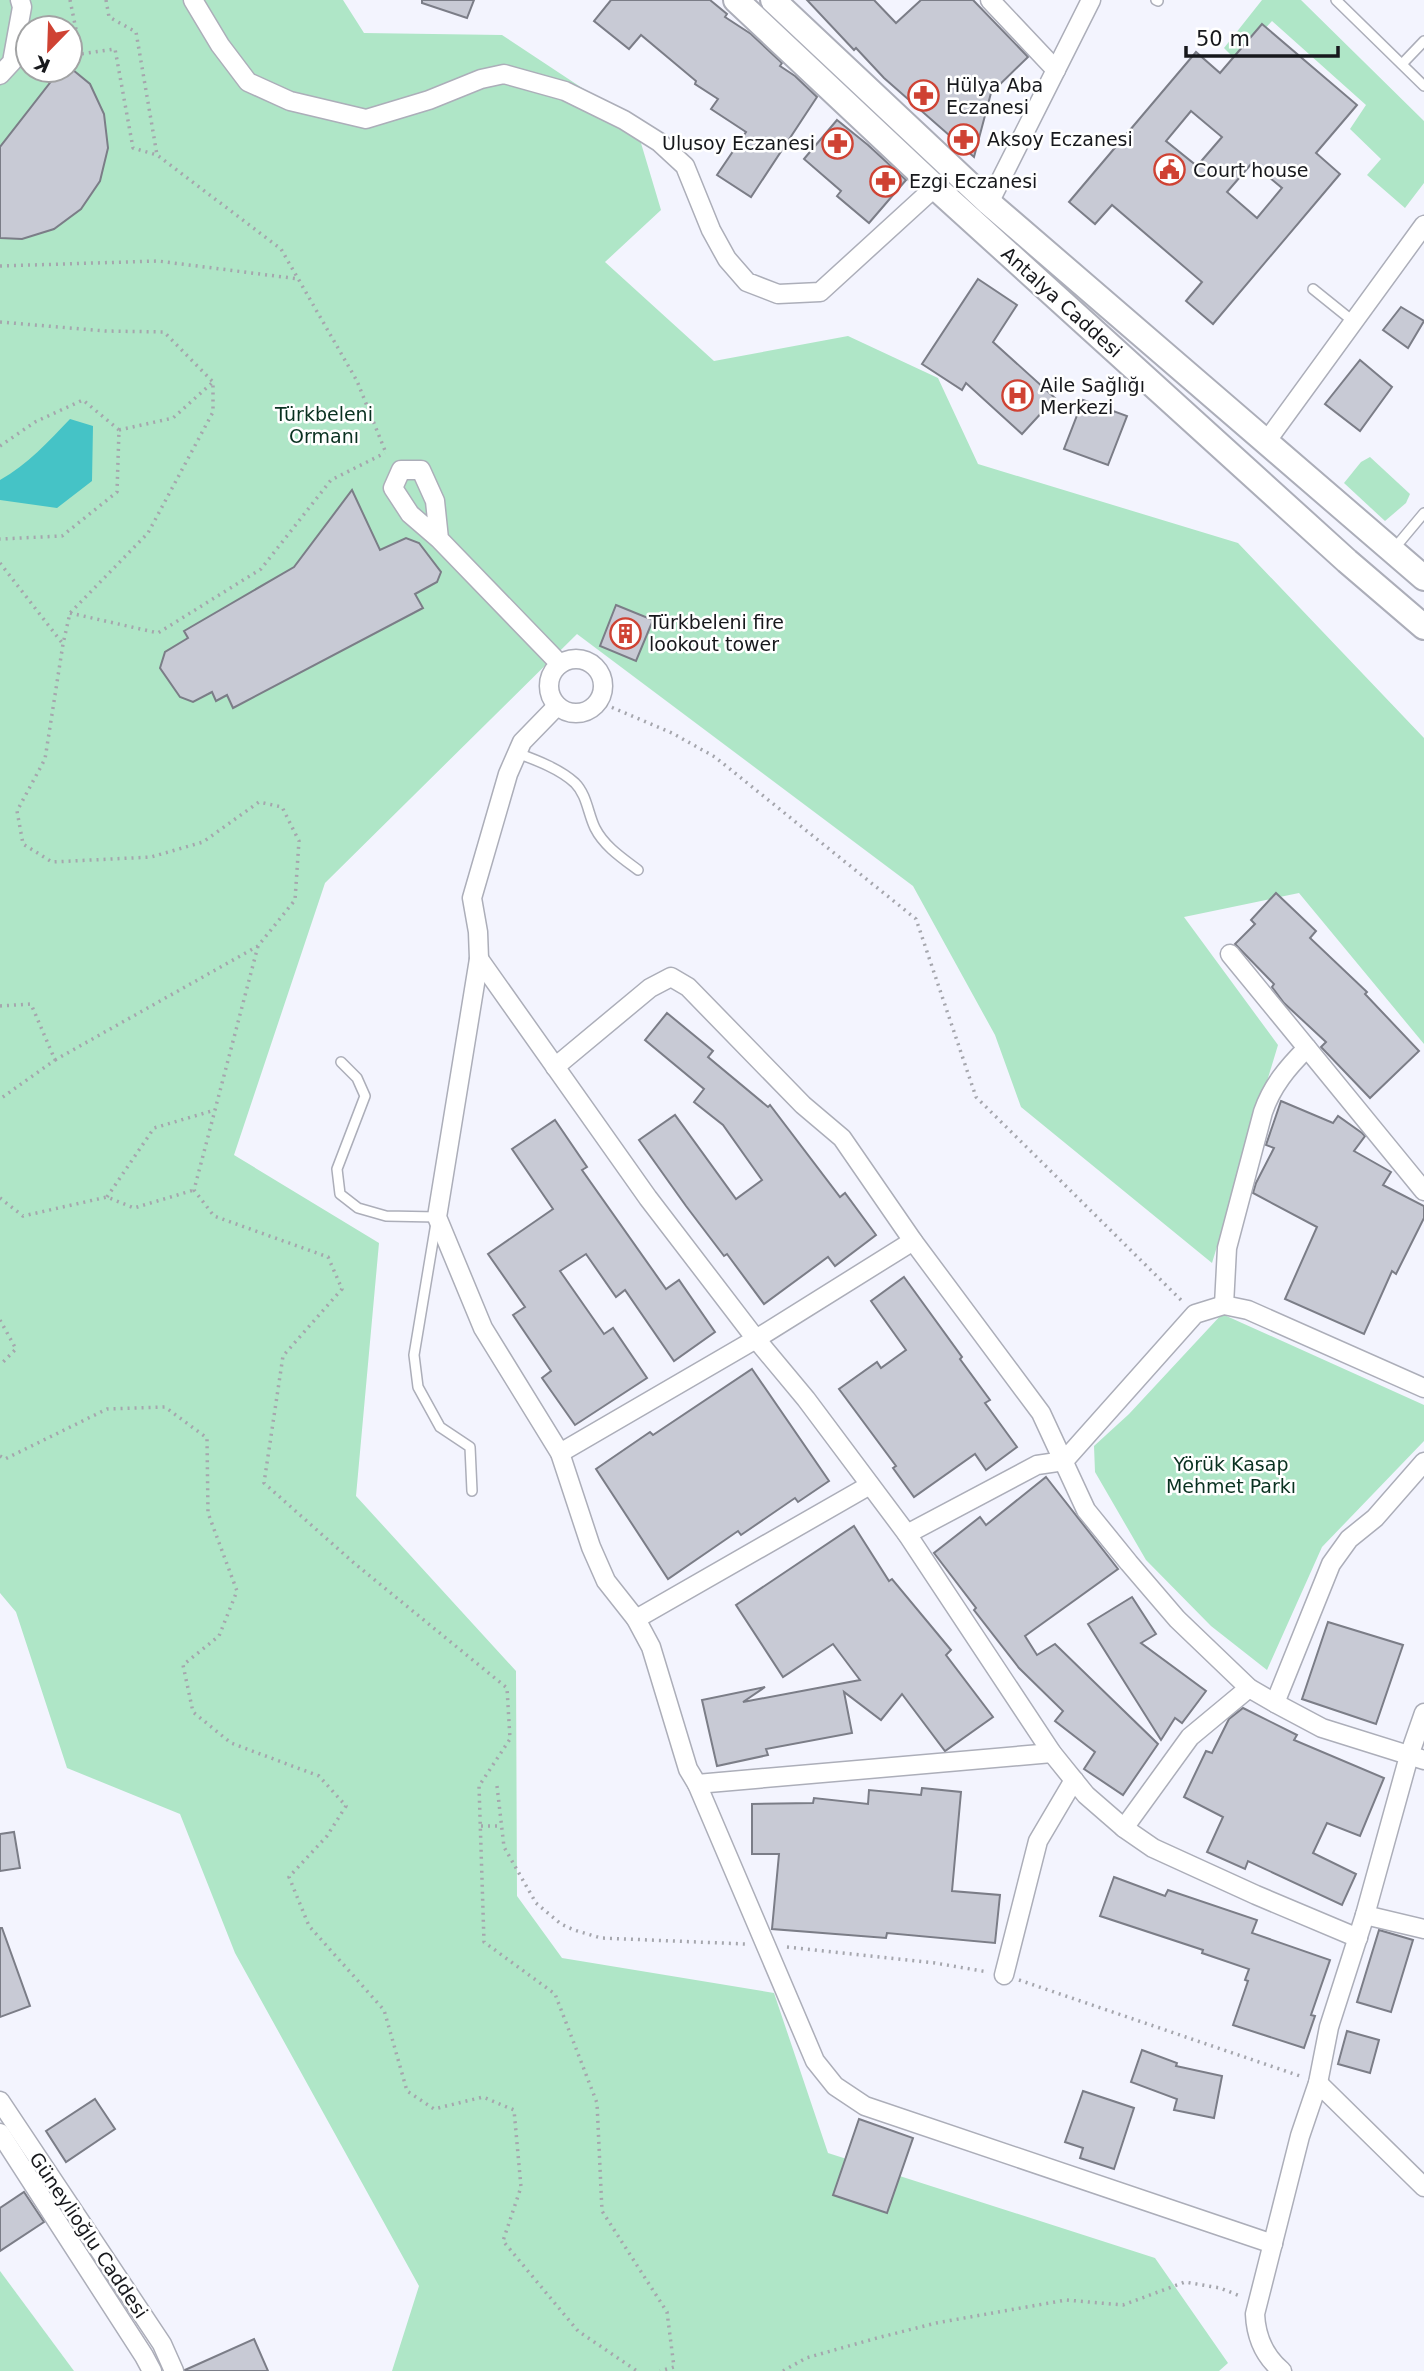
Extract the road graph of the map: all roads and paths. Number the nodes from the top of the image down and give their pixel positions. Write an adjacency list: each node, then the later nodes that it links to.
1 (20, 0): 13 (street)
2 (70, 0): 15 (path)
3 (106, 0): 15 (path)
4 (193, 0): 16 (street)
5 (736, 0): 16 (main road, Antalya Caddesi)
6 (774, 0): 17 (main road, Antalya Caddesi)
7 (990, 0): 12 (street)
8 (1091, 0): 12 (street)
9 (1336, 0): 11 (lane)
10 (1424, 41): 11 (lane)
11 (1402, 64): 14 (lane)
12 (1056, 70): 17 (street)
13 (0, 75)
14 (1424, 86)
15 (157, 155): 20 (path)
16 (935, 187): 37 (main road, Antalya Caddesi)
17 (989, 203): 26 (main road, Antalya Caddesi)
18 (1424, 226): 23 (street)
19 (0, 267): 20 (path)
20 (299, 279): 28 (path)
21 (1313, 289): 23 (lane)
22 (0, 322): 24 (path)
23 (1354, 322): 26 (street)
24 (213, 382): 25 (path); 36 (path)
25 (118, 430): 27 (path); 31 (path)
26 (1266, 442): 33 (main road, Antalya Caddesi)
27 (0, 446)
28 (386, 453): 29 (path); 36 (path)
29 (401, 470): 32 (street); 32 (street)
30 (1424, 513): 33 (lane)
31 (0, 539)
32 (439, 539): 39 (street)
33 (1392, 552): 35 (main road, Antalya Caddesi)
34 (0, 563): 38 (path)
35 (1424, 578)
36 (70, 613): 38 (path)
37 (1424, 627)
38 (63, 644): 44 (path)
39 (560, 664): 40 (street); 41 (street)
40 (598, 702): 41 (street); 61 (path)
41 (557, 706): 42 (street)
42 (517, 753): 43 (lane); 46 (street)
43 (638, 870)
44 (258, 946): 49 (path); 53 (path)
45 (1230, 954): 48 (street)
46 (479, 959): 51 (street); 58 (street)
47 (0, 1006): 49 (path)
48 (1307, 1048): 55 (street); 60 (street)
49 (55, 1060): 52 (path)
50 (341, 1062): 58 (lane)
51 (555, 1067): 59 (street); 63 (street)
52 (0, 1099)
53 (215, 1110): 54 (path); 56 (path)
54 (194, 1190): 56 (path); 82 (path)
55 (1424, 1192)
56 (107, 1197): 57 (path)
57 (0, 1198)
58 (437, 1217): 66 (street); 71 (lane)
59 (913, 1241): 63 (street); 68 (street)
60 (1224, 1305): 61 (street); 65 (street)
61 (1195, 1314): 68 (street)
62 (0, 1320): 64 (path)
63 (756, 1339): 66 (street); 70 (street)
64 (0, 1365)
65 (1424, 1388)
66 (560, 1452): 73 (street)
67 (0, 1455): 98 (path)
68 (1064, 1461): 72 (street); 74 (street)
69 (1424, 1462): 75 (street)
70 (870, 1485): 72 (street); 73 (street)
71 (472, 1491)
72 (907, 1534): 77 (street)
73 (636, 1619): 80 (street)
74 (1249, 1688): 75 (street); 84 (street)
75 (1275, 1703): 78 (street)
76 (1424, 1713): 78 (street)
77 (1052, 1753): 79 (street); 80 (street)
78 (1416, 1758): 85 (street)
79 (1074, 1780): 84 (street); 89 (street)
80 (697, 1784): 88 (street)
81 (497, 1786): 83 (path)
82 (481, 1826): 83 (path); 99 (path)
83 (502, 1826): 88 (path)
84 (1124, 1828): 87 (street)
85 (1365, 1915): 86 (street); 87 (street)
86 (1424, 1929)
87 (1358, 1938): 90 (street)
88 (766, 1945): 89 (path); 94 (street)
89 (1004, 1975): 90 (path)
90 (1318, 2083): 93 (street); 94 (street)
91 (0, 2101): 97 (street, Güneylioğlu Caddesi)
92 (0, 2133): 96 (street, Güneylioğlu Caddesi)
93 (1424, 2188)
94 (1273, 2244): 95 (street)
95 (1258, 2305): 100 (path); 101 (street)
96 (152, 2371)
97 (174, 2371)
98 (637, 2371)
99 (660, 2371)
100 (783, 2371)
101 (1282, 2371)

